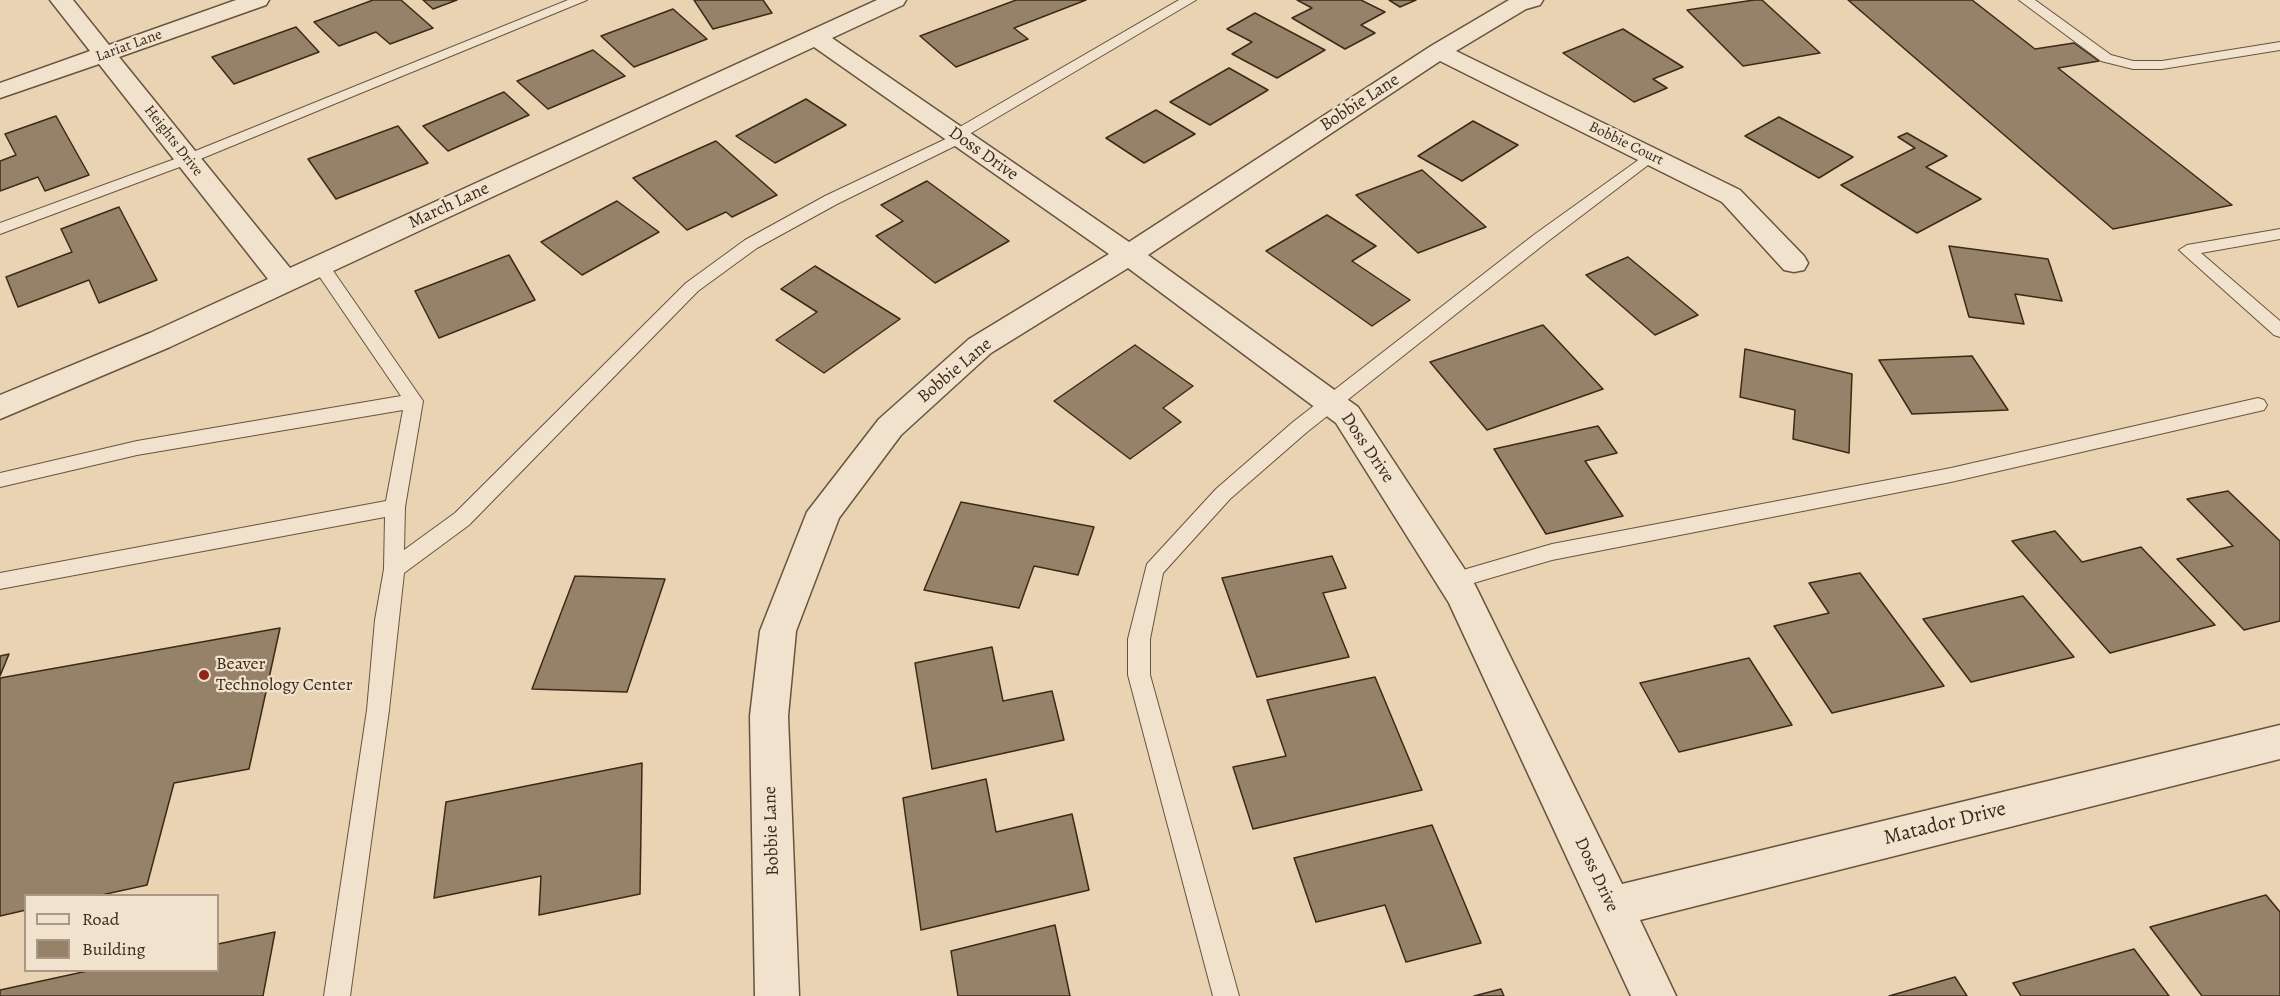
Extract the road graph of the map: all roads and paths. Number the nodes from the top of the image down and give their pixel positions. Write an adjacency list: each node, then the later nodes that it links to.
1 (61, 0): 11 (street, Heights Drive)
2 (258, 0): 11 (street, Lariat Lane)
3 (580, 0): 15 (lane)
4 (895, 0): 8 (street, March Lane)
5 (1189, 0): 13 (lane)
6 (1532, 0): 10 (street, Bobbie Lane)
7 (2026, 0): 9 (lane)
8 (814, 36): 13 (street, Doss Drive); 20 (street, March Lane)
9 (2280, 46)
10 (1439, 51): 14 (street, Bobbie Court); 18 (street, Bobbie Lane)
11 (105, 55): 12 (street, Lariat Lane); 15 (street, Heights Drive)
12 (0, 91)
13 (958, 136): 18 (street, Doss Drive); 29 (lane)
14 (1651, 156): 19 (street, Bobbie Court); 24 (lane)
15 (188, 159): 16 (lane); 21 (street, Heights Drive)
16 (0, 229)
17 (2280, 234): 22 (lane)
18 (1129, 255): 24 (street, Doss Drive); 35 (street, Bobbie Lane)
19 (1794, 263)
20 (321, 266): 21 (street, March Lane); 23 (lane)
21 (285, 282): 26 (street, March Lane)
22 (2280, 331)
23 (414, 401): 27 (lane); 28 (lane)
24 (1333, 403): 31 (street, Doss Drive); 36 (lane)
25 (2258, 405): 31 (lane)
26 (0, 408)
27 (0, 480)
28 (395, 507): 29 (lane); 30 (lane)
29 (394, 569): 34 (lane)
30 (0, 581)
31 (1454, 581): 33 (street, Doss Drive)
32 (2280, 742): 33 (street, Matador Drive)
33 (1611, 907): 37 (street, Doss Drive)
34 (337, 996)
35 (777, 996)
36 (1226, 996)
37 (1654, 996)

